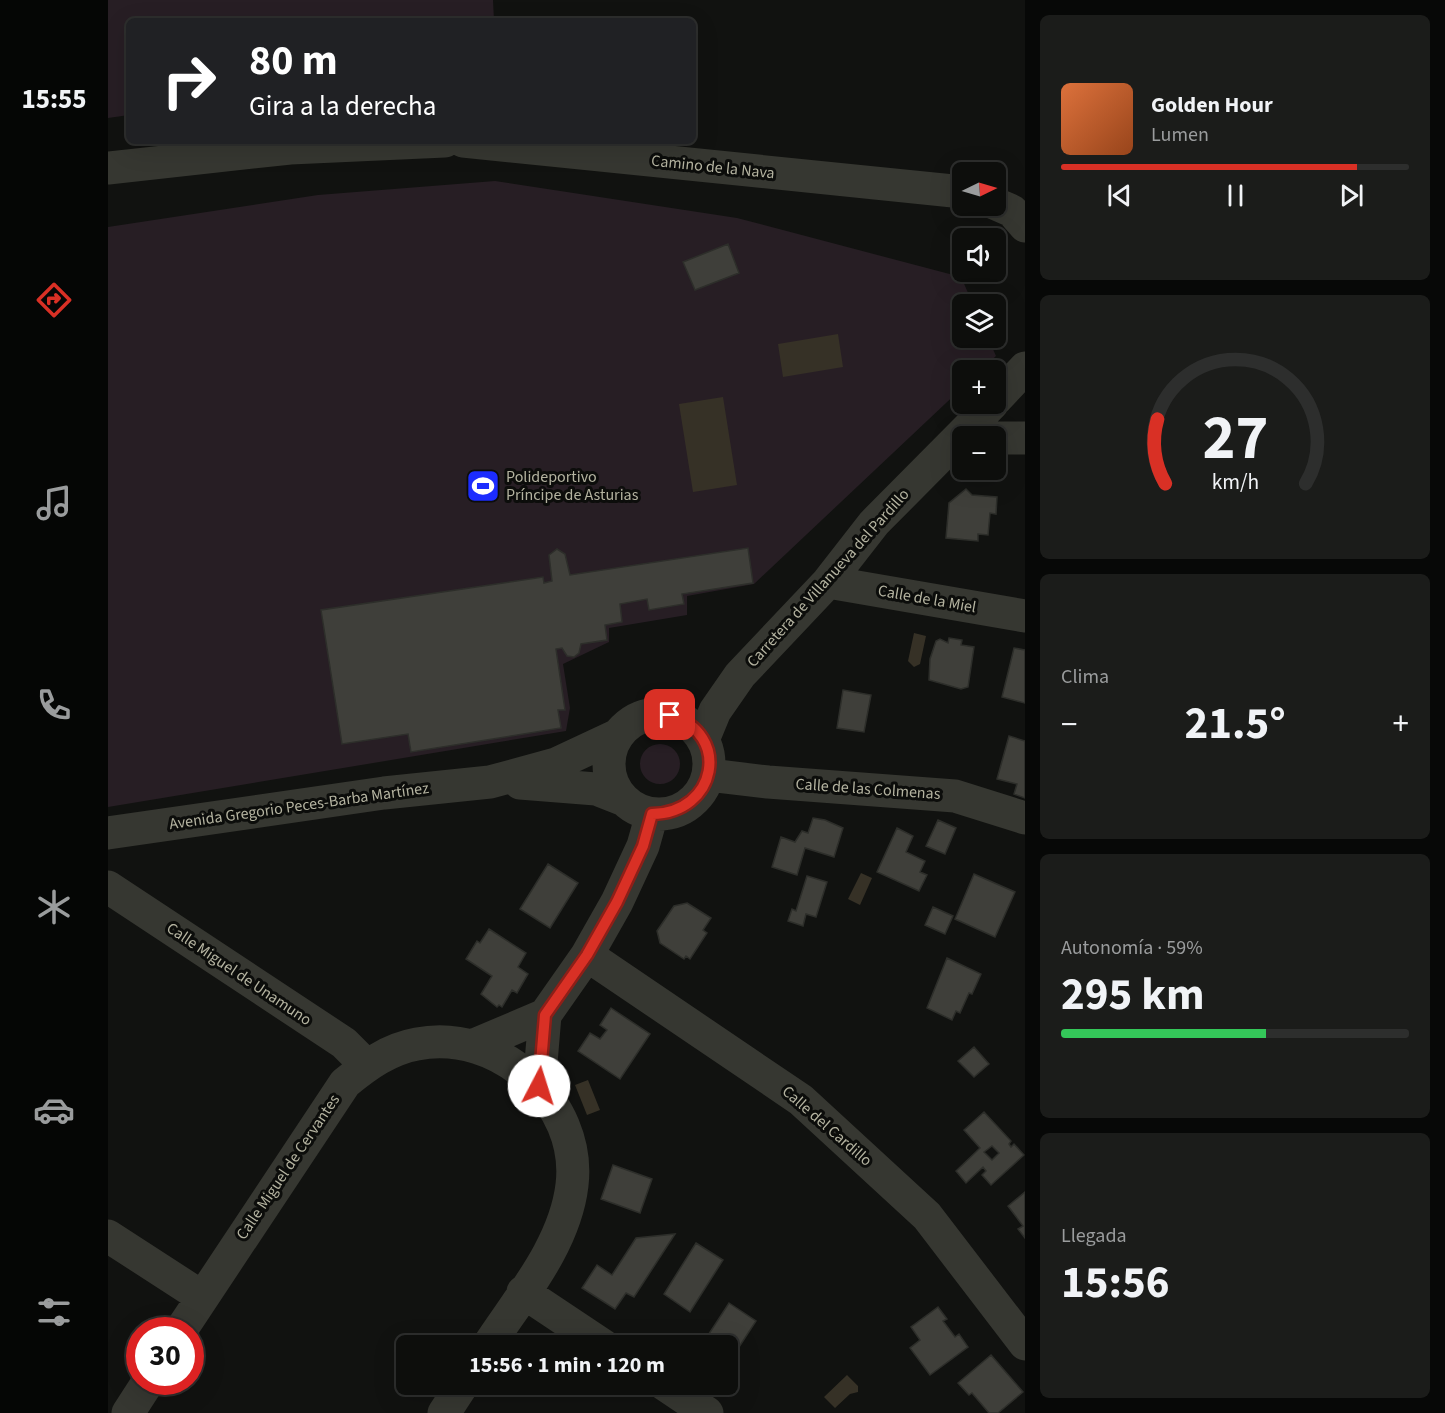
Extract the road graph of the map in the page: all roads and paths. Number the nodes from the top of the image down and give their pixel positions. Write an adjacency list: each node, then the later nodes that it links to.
1 (379, 144): 3 (street)
2 (492, 144): 4 (street, Camino de la Nava)
3 (108, 168)
4 (952, 191)
5 (1006, 194): 6 (street)
6 (1025, 195)
7 (1006, 208): 8 (street)
8 (1025, 226)
9 (1025, 368): 10 (street)
10 (1006, 388)
11 (983, 414): 12 (street, Carretera de Villanueva del Pardillo)
12 (973, 426)
13 (1006, 438): 14 (street)
14 (1025, 438)
15 (952, 448): 16 (street, Carretera de Villanueva del Pardillo)
16 (828, 582): 17 (street, Calle de la Miel); 18 (street, Carretera de Villanueva del Pardillo)
17 (1025, 616)
18 (741, 675): 19 (street, Carretera de Villanueva del Pardillo); 21 (street, Carretera de Villanueva del Pardillo)
19 (659, 714): 20 (street); 21 (street)
20 (618, 735): 23 (street, Avenida Gregorio Peces-Barba Martínez); 24 (street)
21 (703, 740): 22 (street)
22 (709, 775): 25 (street); 26 (street, Calle de las Colmenas)
23 (490, 782): 24 (street, Avenida Gregorio Peces-Barba Martínez); 27 (street, Avenida Gregorio Peces-Barba Martínez)
24 (624, 800): 25 (street)
25 (652, 814): 29 (street)
26 (1025, 818)
27 (108, 833)
28 (108, 887): 32 (street, Calle Miguel de Unamuno)
29 (587, 955): 30 (street); 40 (street, Calle del Cardillo)
30 (545, 1015): 31 (street); 33 (street)
31 (484, 1051): 32 (street, Calle Miguel de Cervantes); 33 (street)
32 (366, 1065): 36 (street, Calle Miguel de Cervantes)
33 (539, 1086): 35 (street)
34 (108, 1236): 36 (street)
35 (523, 1292): 38 (street); 39 (street)
36 (202, 1297): 37 (street, Calle Miguel de Cervantes)
37 (189, 1317)
38 (495, 1335)
39 (588, 1335)
40 (1025, 1344)
41 (140, 1395): 44 (street)
42 (456, 1395): 45 (street)
43 (680, 1395): 46 (street)
44 (128, 1413)
45 (444, 1413)
46 (707, 1413)

